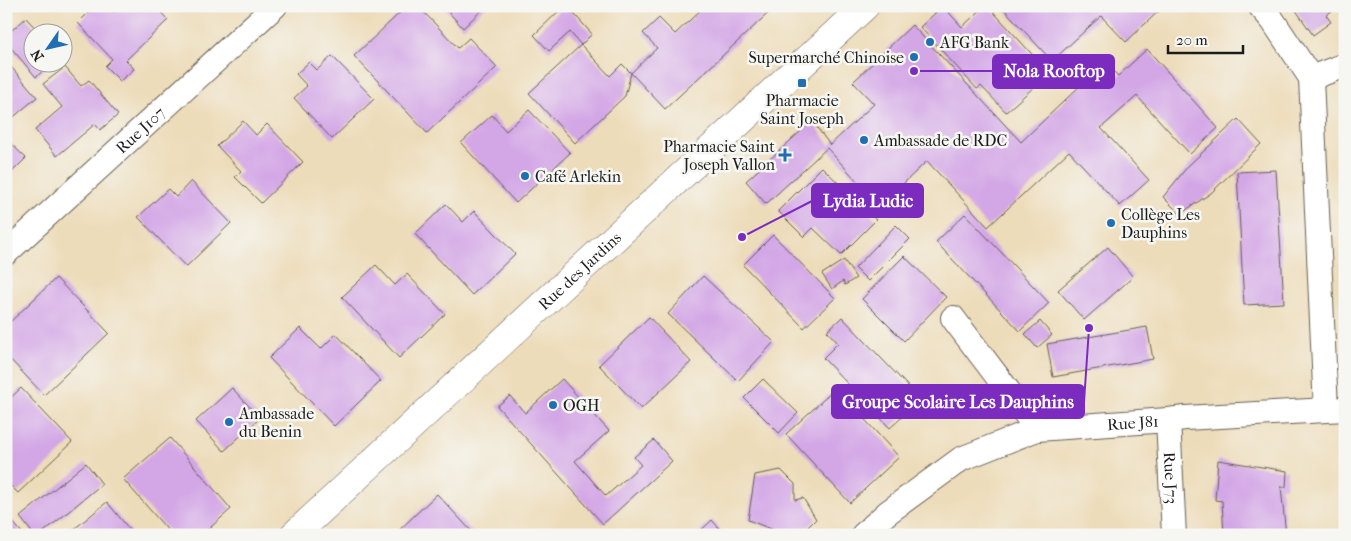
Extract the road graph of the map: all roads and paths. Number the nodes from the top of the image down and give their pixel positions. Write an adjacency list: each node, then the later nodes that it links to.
1 (275, 6): 6 (street, Rue J107)
2 (865, 6): 11 (main road, Rue des Jardins)
3 (1260, 6): 5 (street)
4 (1345, 65): 5 (street)
5 (1311, 78): 8 (street)
6 (6, 253)
7 (953, 318): 10 (street)
8 (1335, 409): 9 (street, Rue J81)
9 (1168, 420): 10 (street, Rue J81); 13 (street, Rue J73)
10 (1037, 429): 12 (street, Rue J81)
11 (294, 535)
12 (863, 535)
13 (1174, 535)

